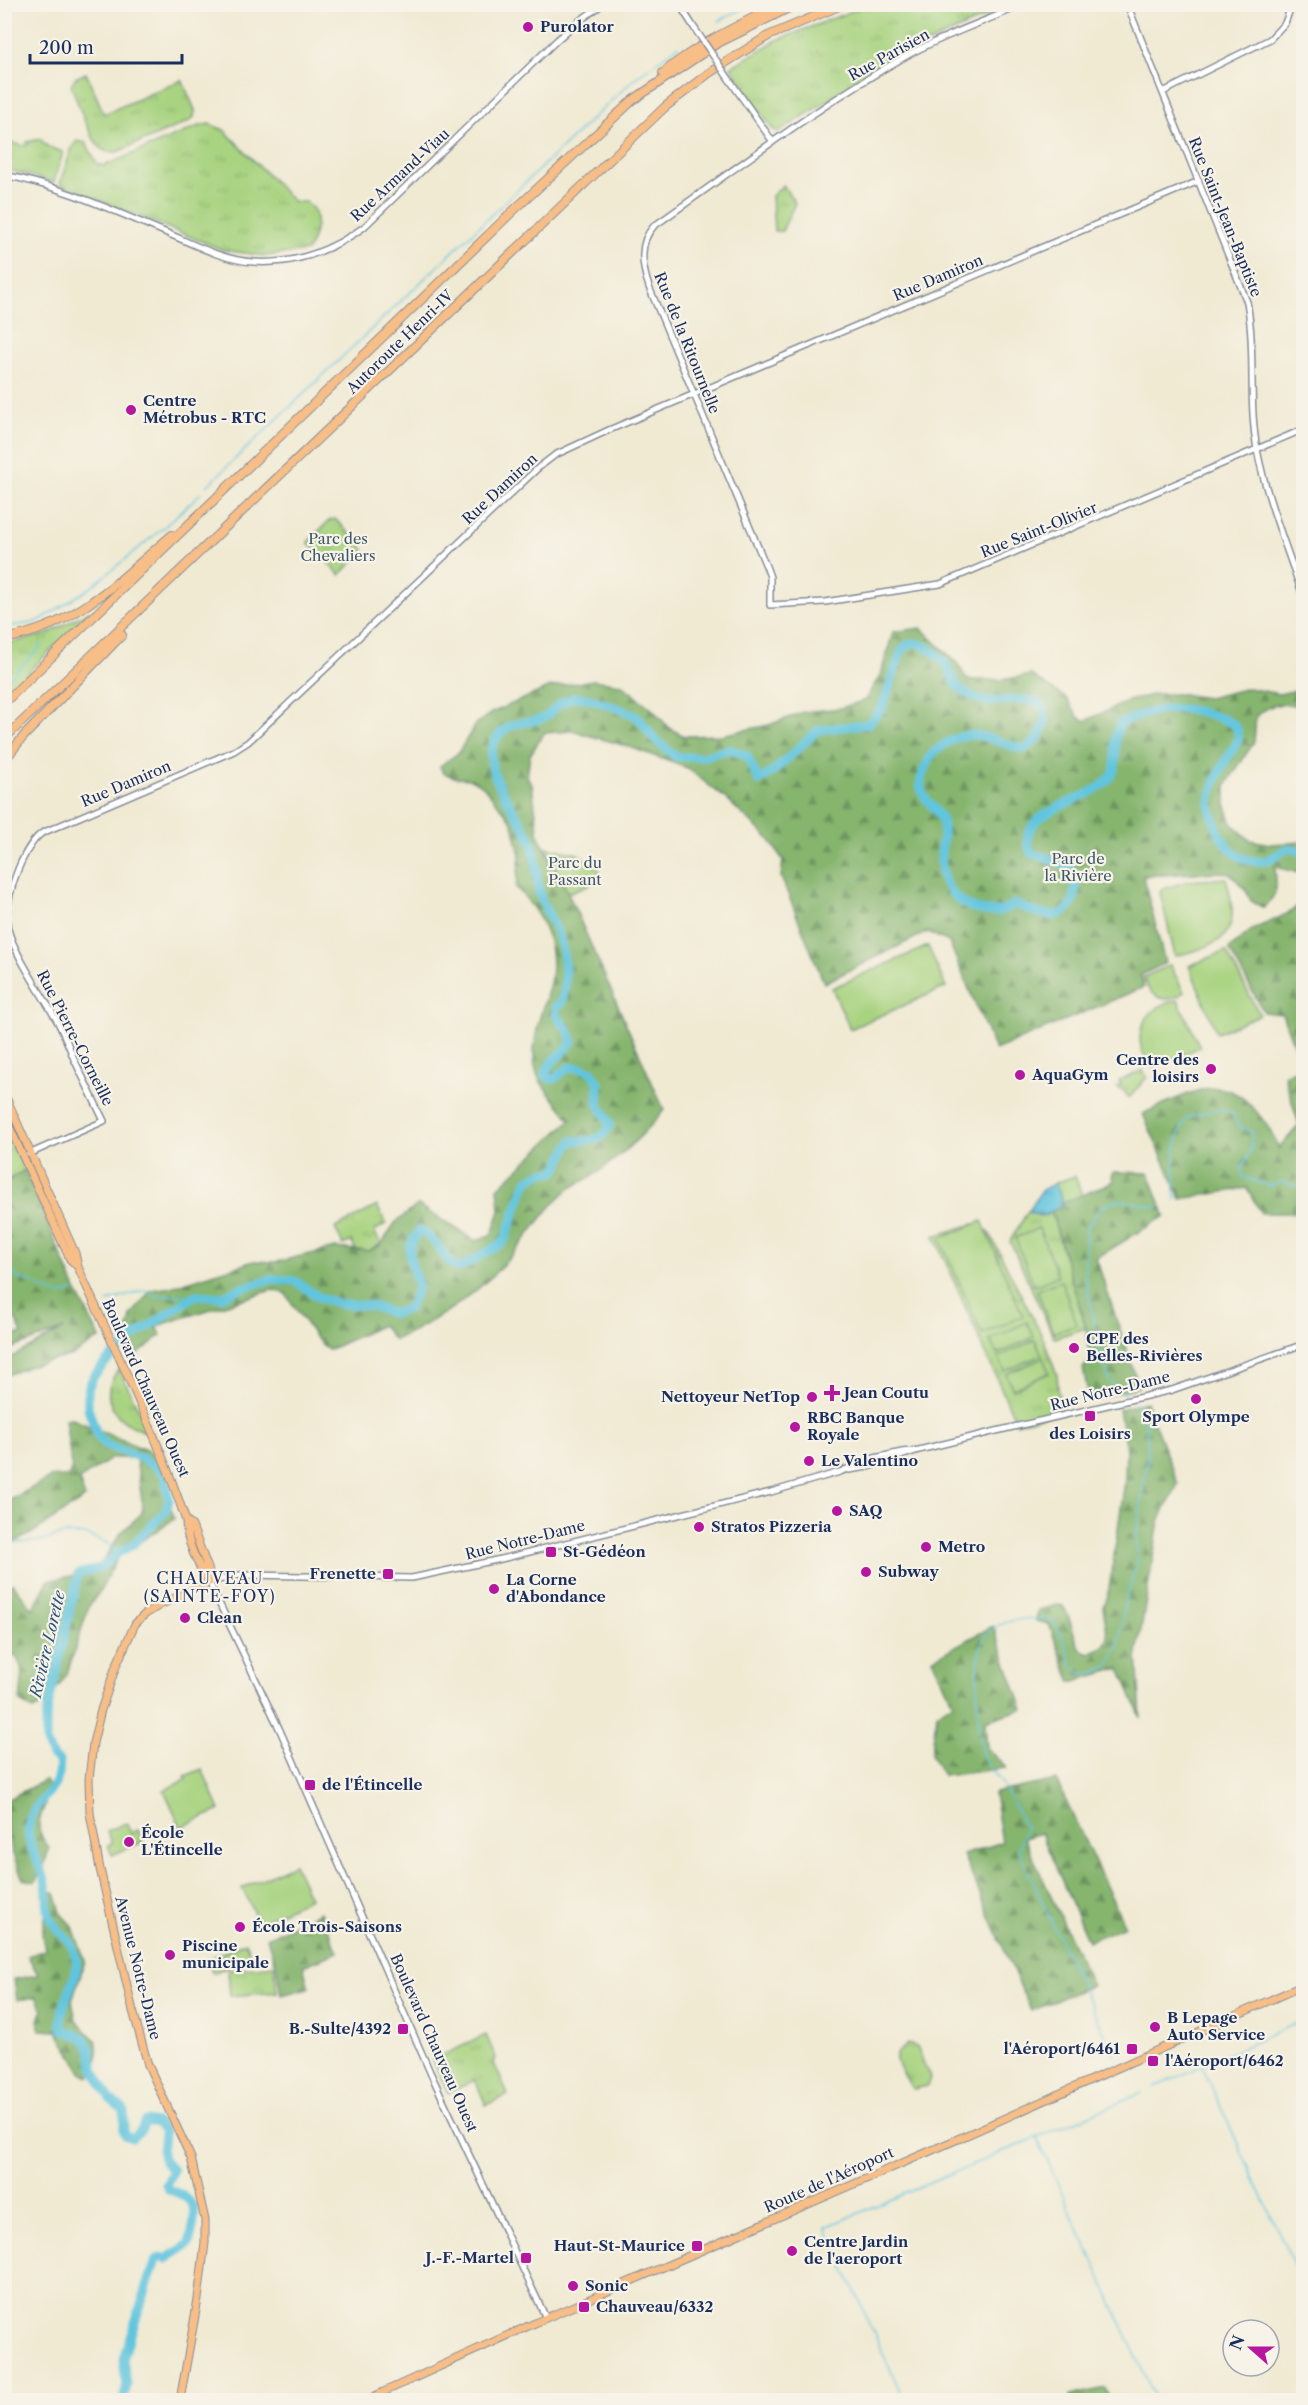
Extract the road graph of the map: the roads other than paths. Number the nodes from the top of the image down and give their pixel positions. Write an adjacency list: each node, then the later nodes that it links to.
1 (603, 4): 12 (street, Rue Armand-Viau)
2 (679, 4): 11 (street, bridge)
3 (780, 4): 10 (highway)
4 (797, 4): 10 (highway, Autoroute Henri-IV)
5 (844, 4): 18 (highway, Autoroute Henri-IV)
6 (1025, 4): 11 (street, Rue Parisien)
7 (1127, 4): 9 (street)
8 (1292, 4): 9 (street)
9 (1162, 92): 13 (street, Rue Saint-Jean-Baptiste)
10 (633, 100): 17 (highway, Autoroute Henri-IV)
11 (772, 142): 14 (street, Rue de la Ritournelle)
12 (4, 175)
13 (1198, 181): 14 (street, Rue Damiron); 16 (street, Rue Saint-Jean-Baptiste)
14 (694, 395): 20 (street, Rue de la Ritournelle); 25 (street, Rue Damiron)
15 (1304, 429): 16 (street, Rue Saint-Olivier)
16 (1257, 451): 19 (street, Rue Saint-Jean-Baptiste); 20 (street, Rue Saint-Olivier)
17 (217, 497): 21 (highway); 22 (highway, Autoroute Henri-IV)
18 (231, 524): 23 (highway, Autoroute Henri-IV); 24 (highway)
19 (1304, 599)
20 (770, 605)
21 (4, 639)
22 (4, 703)
23 (6, 738)
24 (4, 761)
25 (26, 965): 28 (street, Rue Pierre-Corneille)
26 (4, 1093): 28 (main road, Boulevard Chauveau Ouest)
27 (4, 1115): 29 (main road, Boulevard Chauveau Ouest)
28 (32, 1152): 29 (street); 30 (main road, Boulevard Chauveau Ouest)
29 (23, 1157): 30 (main road, Boulevard Chauveau Ouest)
30 (78, 1266): 32 (main road, Boulevard Chauveau Ouest)
31 (1304, 1344): 32 (street, Rue Notre-Dame)
32 (209, 1582): 34 (street, Boulevard Chauveau Ouest); 35 (main road, Avenue Notre-Dame)
33 (1304, 1985): 34 (main road, Route de l'Aéroport)
34 (546, 2318): 36 (main road, Route de l'Aéroport)
35 (180, 2400)
36 (366, 2400)

